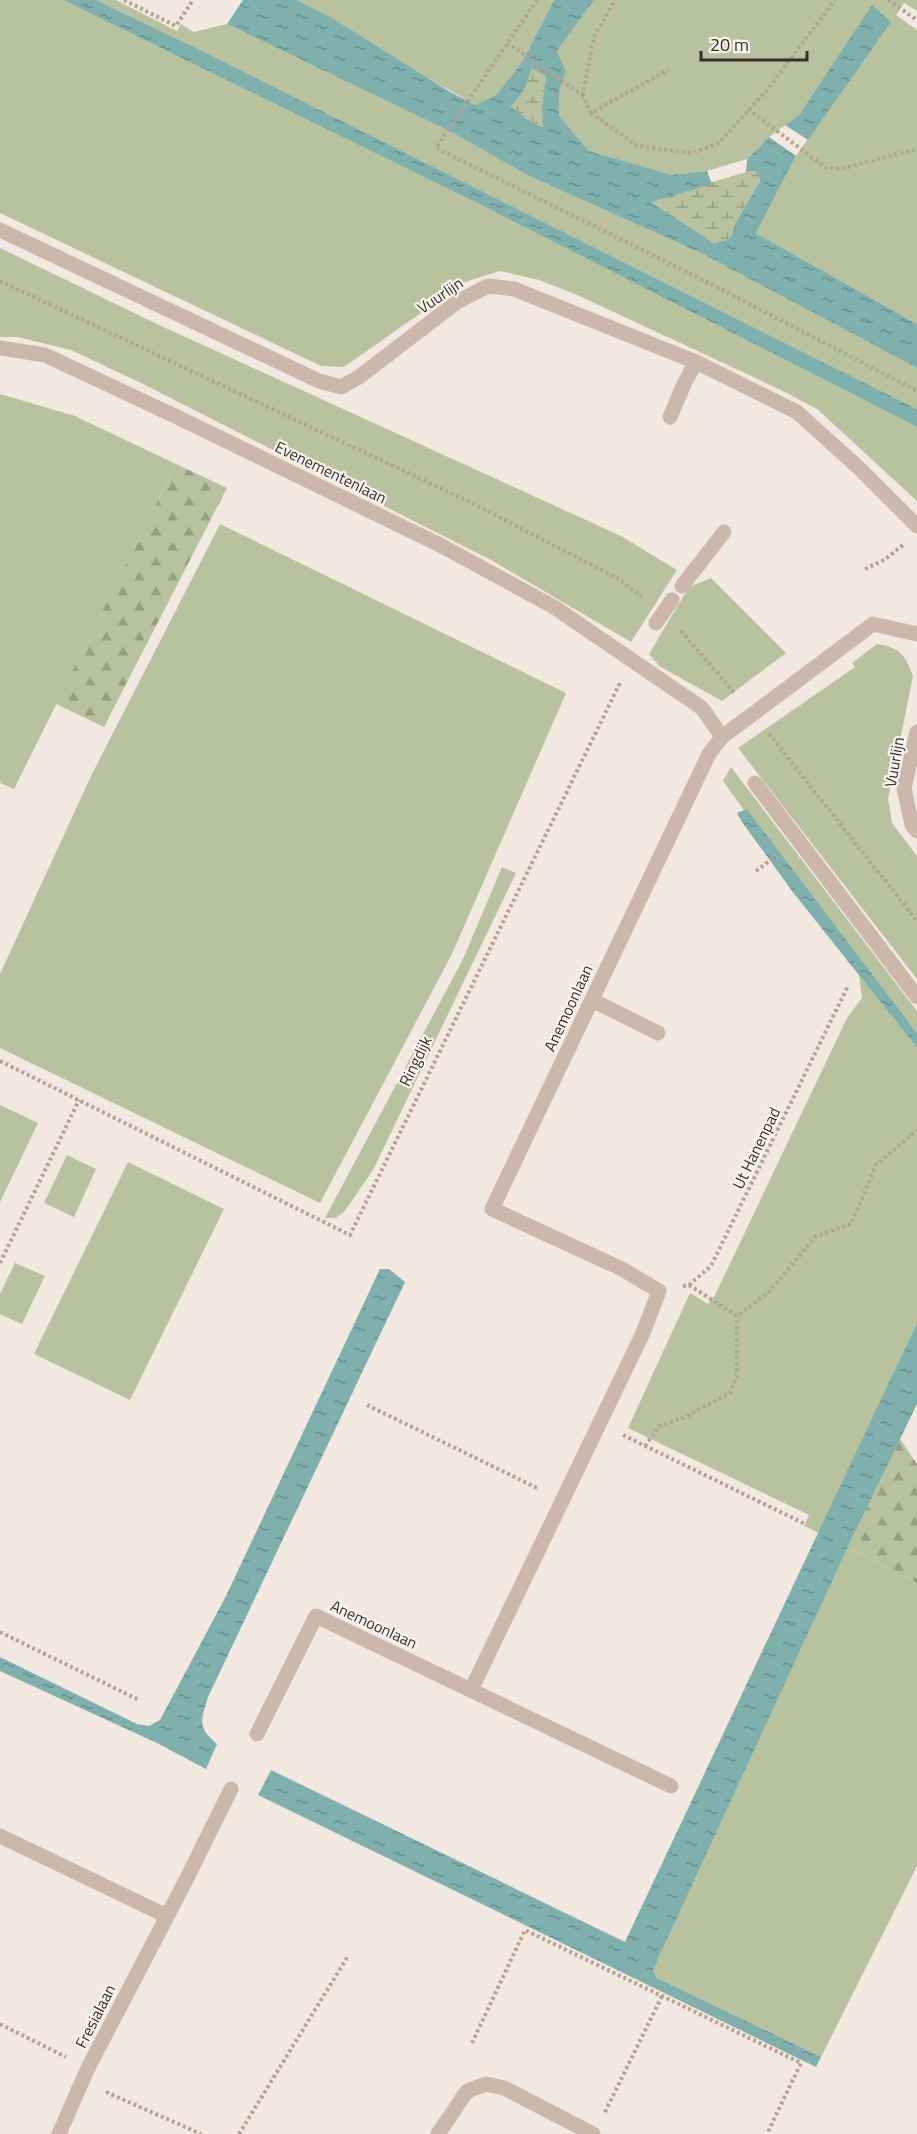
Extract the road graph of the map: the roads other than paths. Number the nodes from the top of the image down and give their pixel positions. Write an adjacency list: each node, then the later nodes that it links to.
1 (0, 230): 3 (street, Vuurlijn)
2 (0, 348): 12 (street, Evenementenlaan)
3 (696, 362): 4 (street); 6 (street, Vuurlijn)
4 (670, 417)
5 (724, 532): 7 (street)
6 (913, 533)
7 (681, 586)
8 (672, 600): 9 (street)
9 (656, 623)
10 (917, 634): 12 (street, Anemoonlaan)
11 (917, 732): 14 (street, Vuurlijn)
12 (722, 737): 16 (street, Anemoonlaan)
13 (755, 783): 15 (street)
14 (917, 831)
15 (917, 997)
16 (592, 1000): 17 (street); 18 (street, Anemoonlaan)
17 (658, 1033)
18 (471, 1690): 19 (street, Anemoonlaan); 20 (street, Anemoonlaan)
19 (256, 1734)
20 (671, 1786)
21 (231, 1789): 23 (street, Fresialaan)
22 (0, 1836): 23 (street)
23 (166, 1916): 24 (street, Fresialaan)
24 (59, 2134)
25 (438, 2134): 26 (street)
26 (593, 2134)

